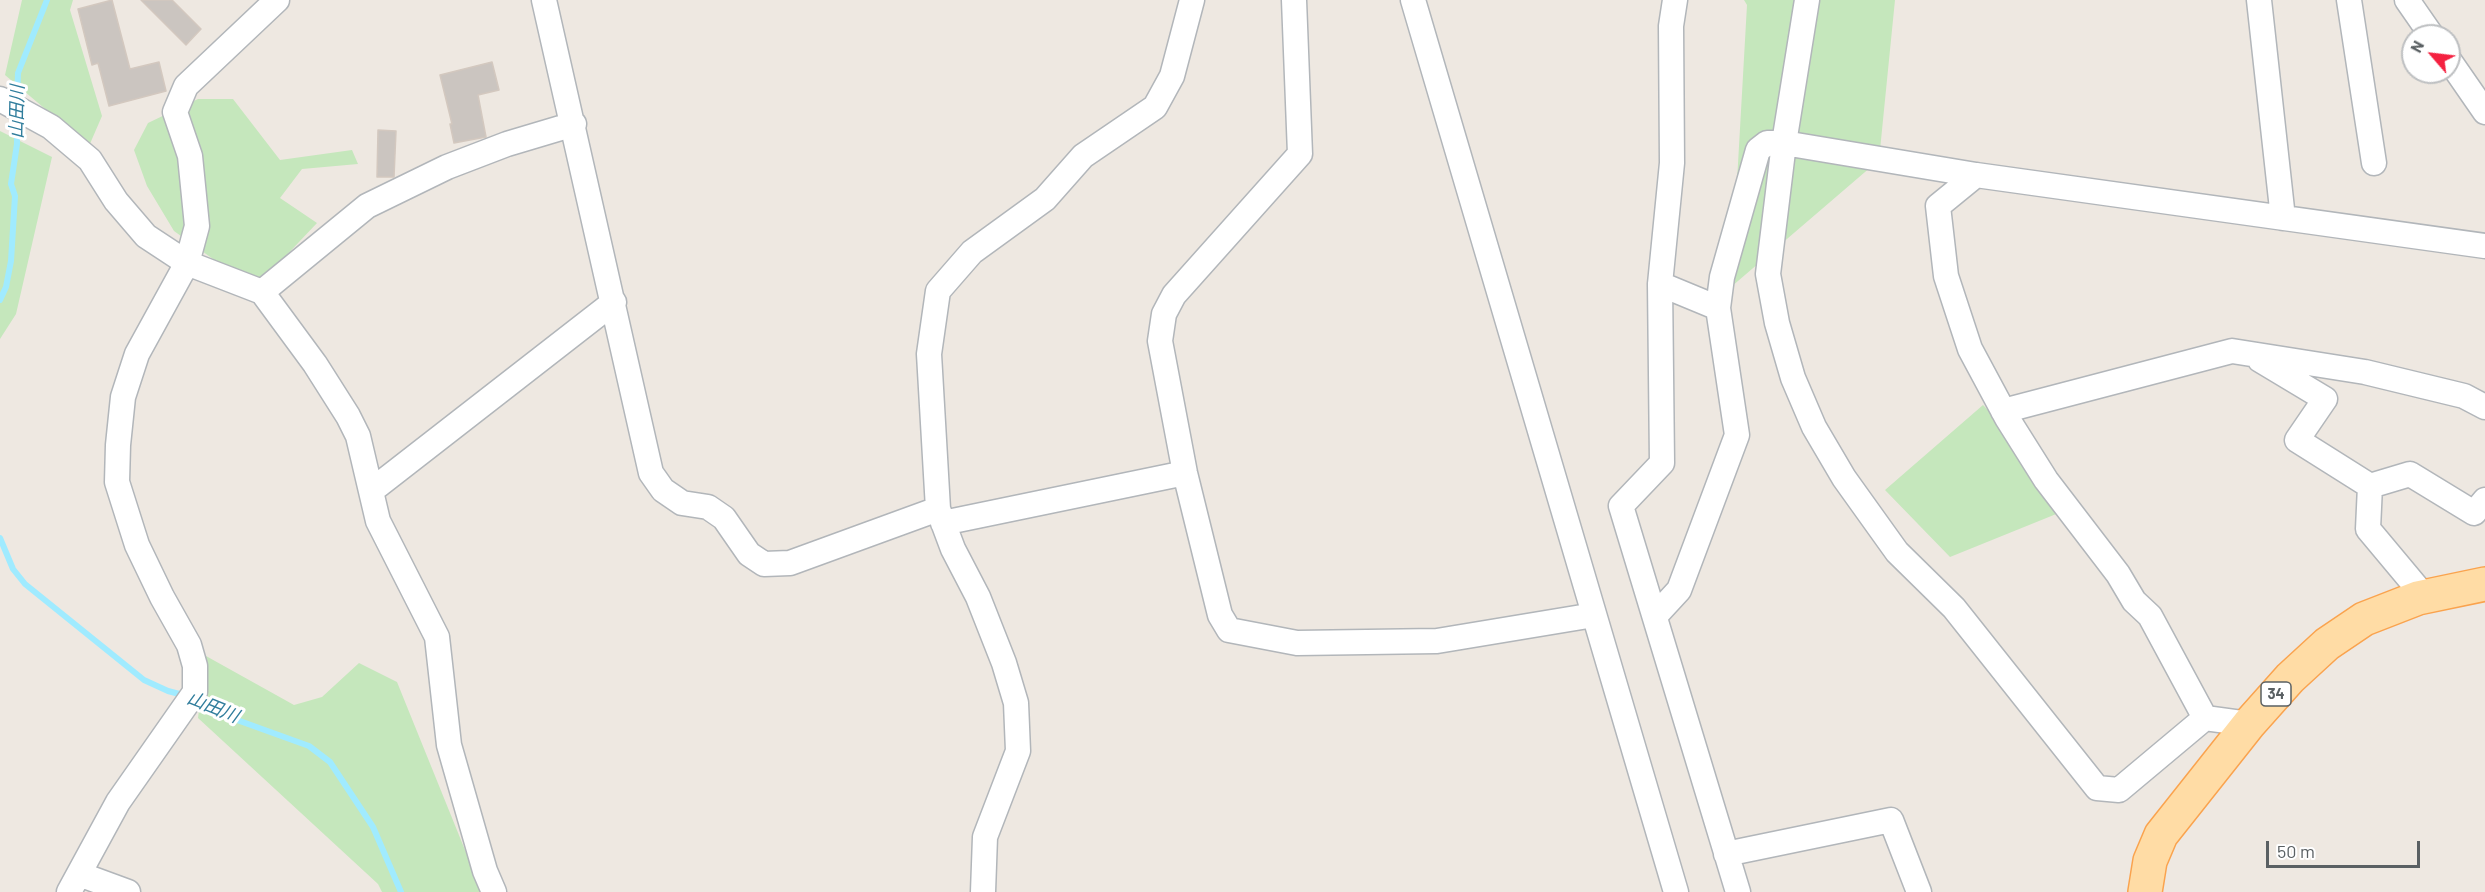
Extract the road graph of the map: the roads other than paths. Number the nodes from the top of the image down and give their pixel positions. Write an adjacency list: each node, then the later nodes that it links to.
1 (277, 0): 21 (street)
2 (544, 0): 15 (street)
3 (1192, 0): 33 (street)
4 (1294, 0): 29 (street)
5 (1413, 0): 36 (street)
6 (1675, 0): 22 (street)
7 (1808, 0): 16 (street)
8 (2259, 0): 19 (street)
9 (2349, 0): 17 (street)
10 (2407, 0): 11 (street)
11 (2424, 24)
12 (2461, 77): 14 (street)
13 (0, 99): 21 (street)
14 (2485, 112)
15 (574, 124): 23 (street); 24 (street)
16 (1784, 143): 18 (street); 25 (street); 38 (street)
17 (2374, 163)
18 (1976, 175): 19 (street); 28 (street)
19 (2283, 218): 20 (street)
20 (2485, 246)
21 (187, 262): 23 (street); 41 (street)
22 (1660, 284): 25 (street); 37 (street)
23 (262, 292): 31 (street)
24 (614, 302): 31 (street); 33 (street)
25 (1718, 308): 37 (street)
26 (2250, 354): 27 (street); 28 (street); 30 (street)
27 (2485, 407)
28 (2003, 411): 38 (street)
29 (1185, 473): 33 (street); 36 (street)
30 (2370, 486): 32 (street); 35 (street)
31 (371, 491): 43 (street)
32 (2485, 500)
33 (941, 516): 44 (street)
34 (2485, 584): 35 (main road, 34)
35 (2424, 596): 39 (main road, 34)
36 (1594, 615): 45 (street)
37 (1654, 616): 40 (street)
38 (2205, 718): 39 (street)
39 (2249, 724): 48 (main road, 34)
40 (1726, 854): 46 (street); 47 (street)
41 (74, 883): 42 (street)
42 (128, 892)
43 (494, 892)
44 (983, 892)
45 (1672, 892)
46 (1738, 892)
47 (1919, 892)
48 (2145, 892)

